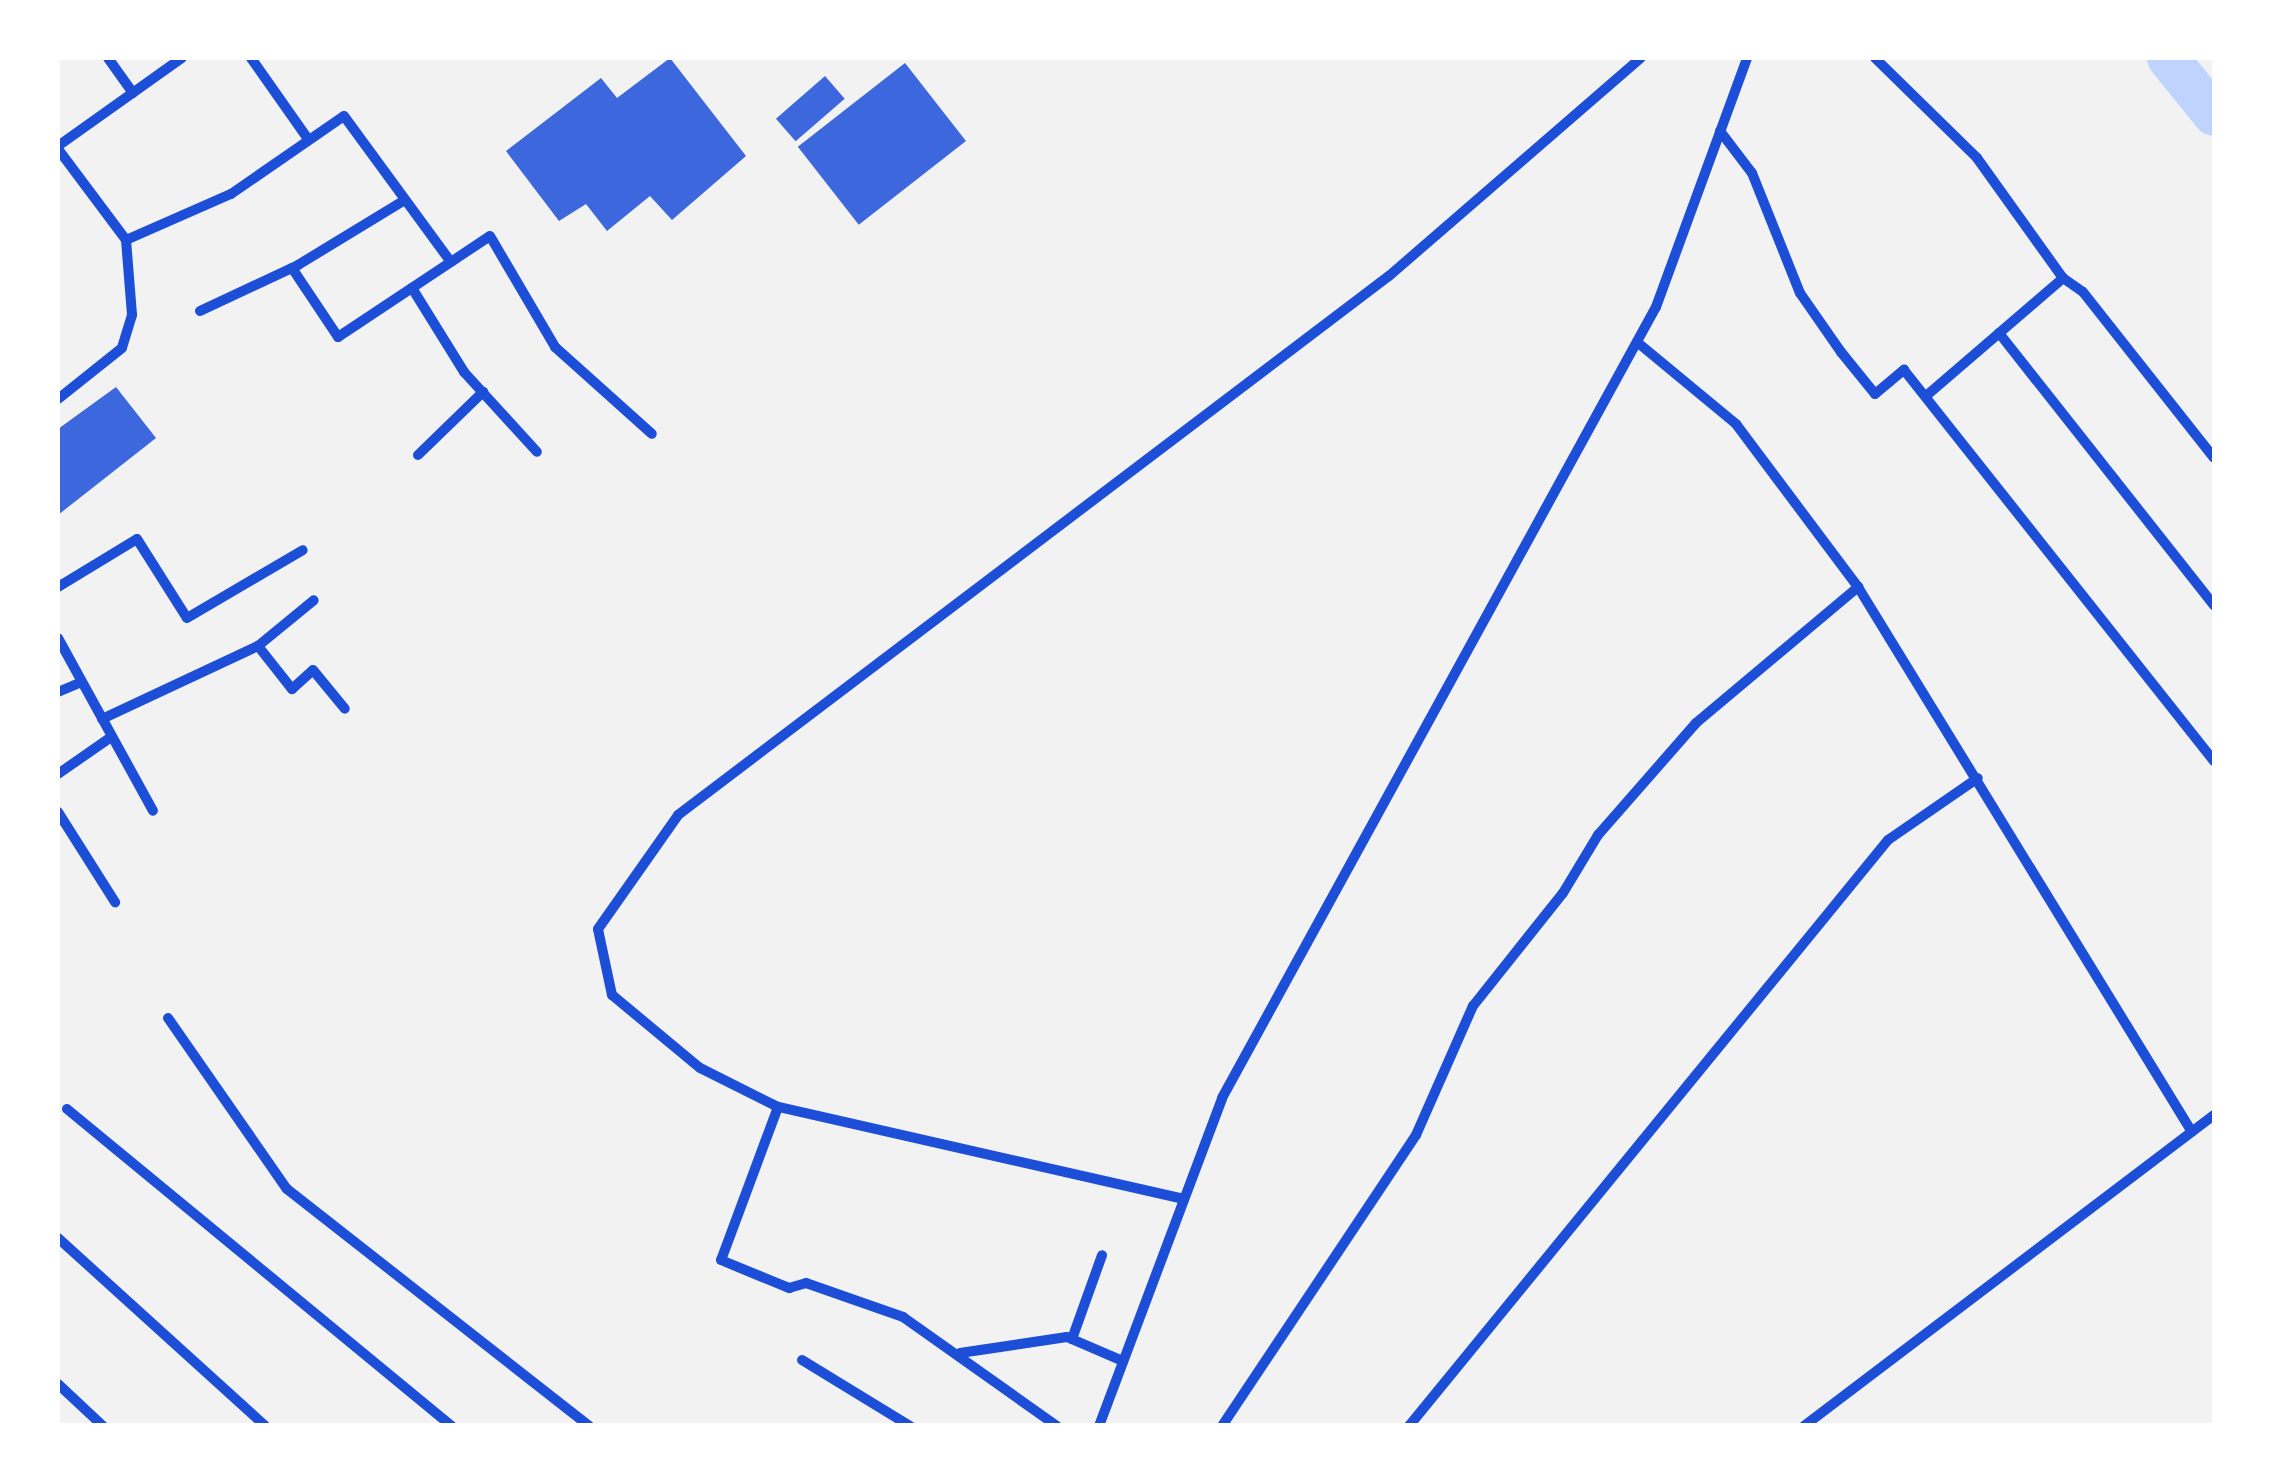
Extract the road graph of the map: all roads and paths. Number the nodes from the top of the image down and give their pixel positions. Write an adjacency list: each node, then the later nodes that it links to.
1 (108, 58): 7 (street)
2 (182, 58): 7 (street)
3 (251, 58): 9 (street)
4 (1641, 58): 46 (street)
5 (1746, 58): 8 (street)
6 (1875, 58): 15 (street)
7 (133, 92): 10 (street)
8 (1720, 130): 19 (street); 21 (street)
9 (308, 139): 11 (street); 12 (street)
10 (58, 147): 12 (street)
11 (405, 200): 13 (street); 14 (street)
12 (126, 240): 22 (street)
13 (450, 262): 16 (street); 23 (street)
14 (292, 268): 16 (street); 17 (street)
15 (2063, 278): 18 (street); 26 (street)
16 (412, 288): 20 (street)
17 (200, 311)
18 (1999, 334): 21 (street); 31 (street)
19 (1637, 342): 29 (street); 50 (street)
20 (482, 392): 24 (street); 25 (street)
21 (1926, 396): 39 (street)
22 (58, 399)
23 (652, 434)
24 (537, 452)
25 (418, 455)
26 (2214, 458)
27 (303, 550): 28 (street)
28 (59, 584)
29 (1858, 587): 41 (street); 65 (street)
30 (314, 600): 33 (street)
31 (2214, 605)
32 (58, 638): 34 (street)
33 (258, 646): 36 (street); 37 (street)
34 (81, 682): 35 (street); 37 (street)
35 (58, 692)
36 (345, 708)
37 (102, 719): 38 (street)
38 (112, 737): 40 (street); 42 (street)
39 (2214, 761)
40 (58, 774)
41 (1978, 778): 49 (street); 66 (street)
42 (153, 811)
43 (58, 812): 44 (street)
44 (116, 902)
45 (168, 1018): 61 (street)
46 (778, 1108): 50 (street); 54 (street)
47 (67, 1109): 60 (street)
48 (2214, 1115): 49 (street)
49 (2192, 1132): 67 (street)
50 (1184, 1199): 56 (street)
51 (58, 1238): 59 (street)
52 (1102, 1255): 53 (street)
53 (1072, 1339): 54 (street); 56 (street)
54 (960, 1352): 63 (street)
55 (802, 1360): 62 (street)
56 (1124, 1361): 64 (street)
57 (58, 1384): 58 (street)
58 (102, 1426)
59 (265, 1426)
60 (452, 1426)
61 (589, 1426)
62 (910, 1426)
63 (1057, 1426)
64 (1099, 1426)
65 (1222, 1426)
66 (1408, 1426)
67 (1804, 1426)

